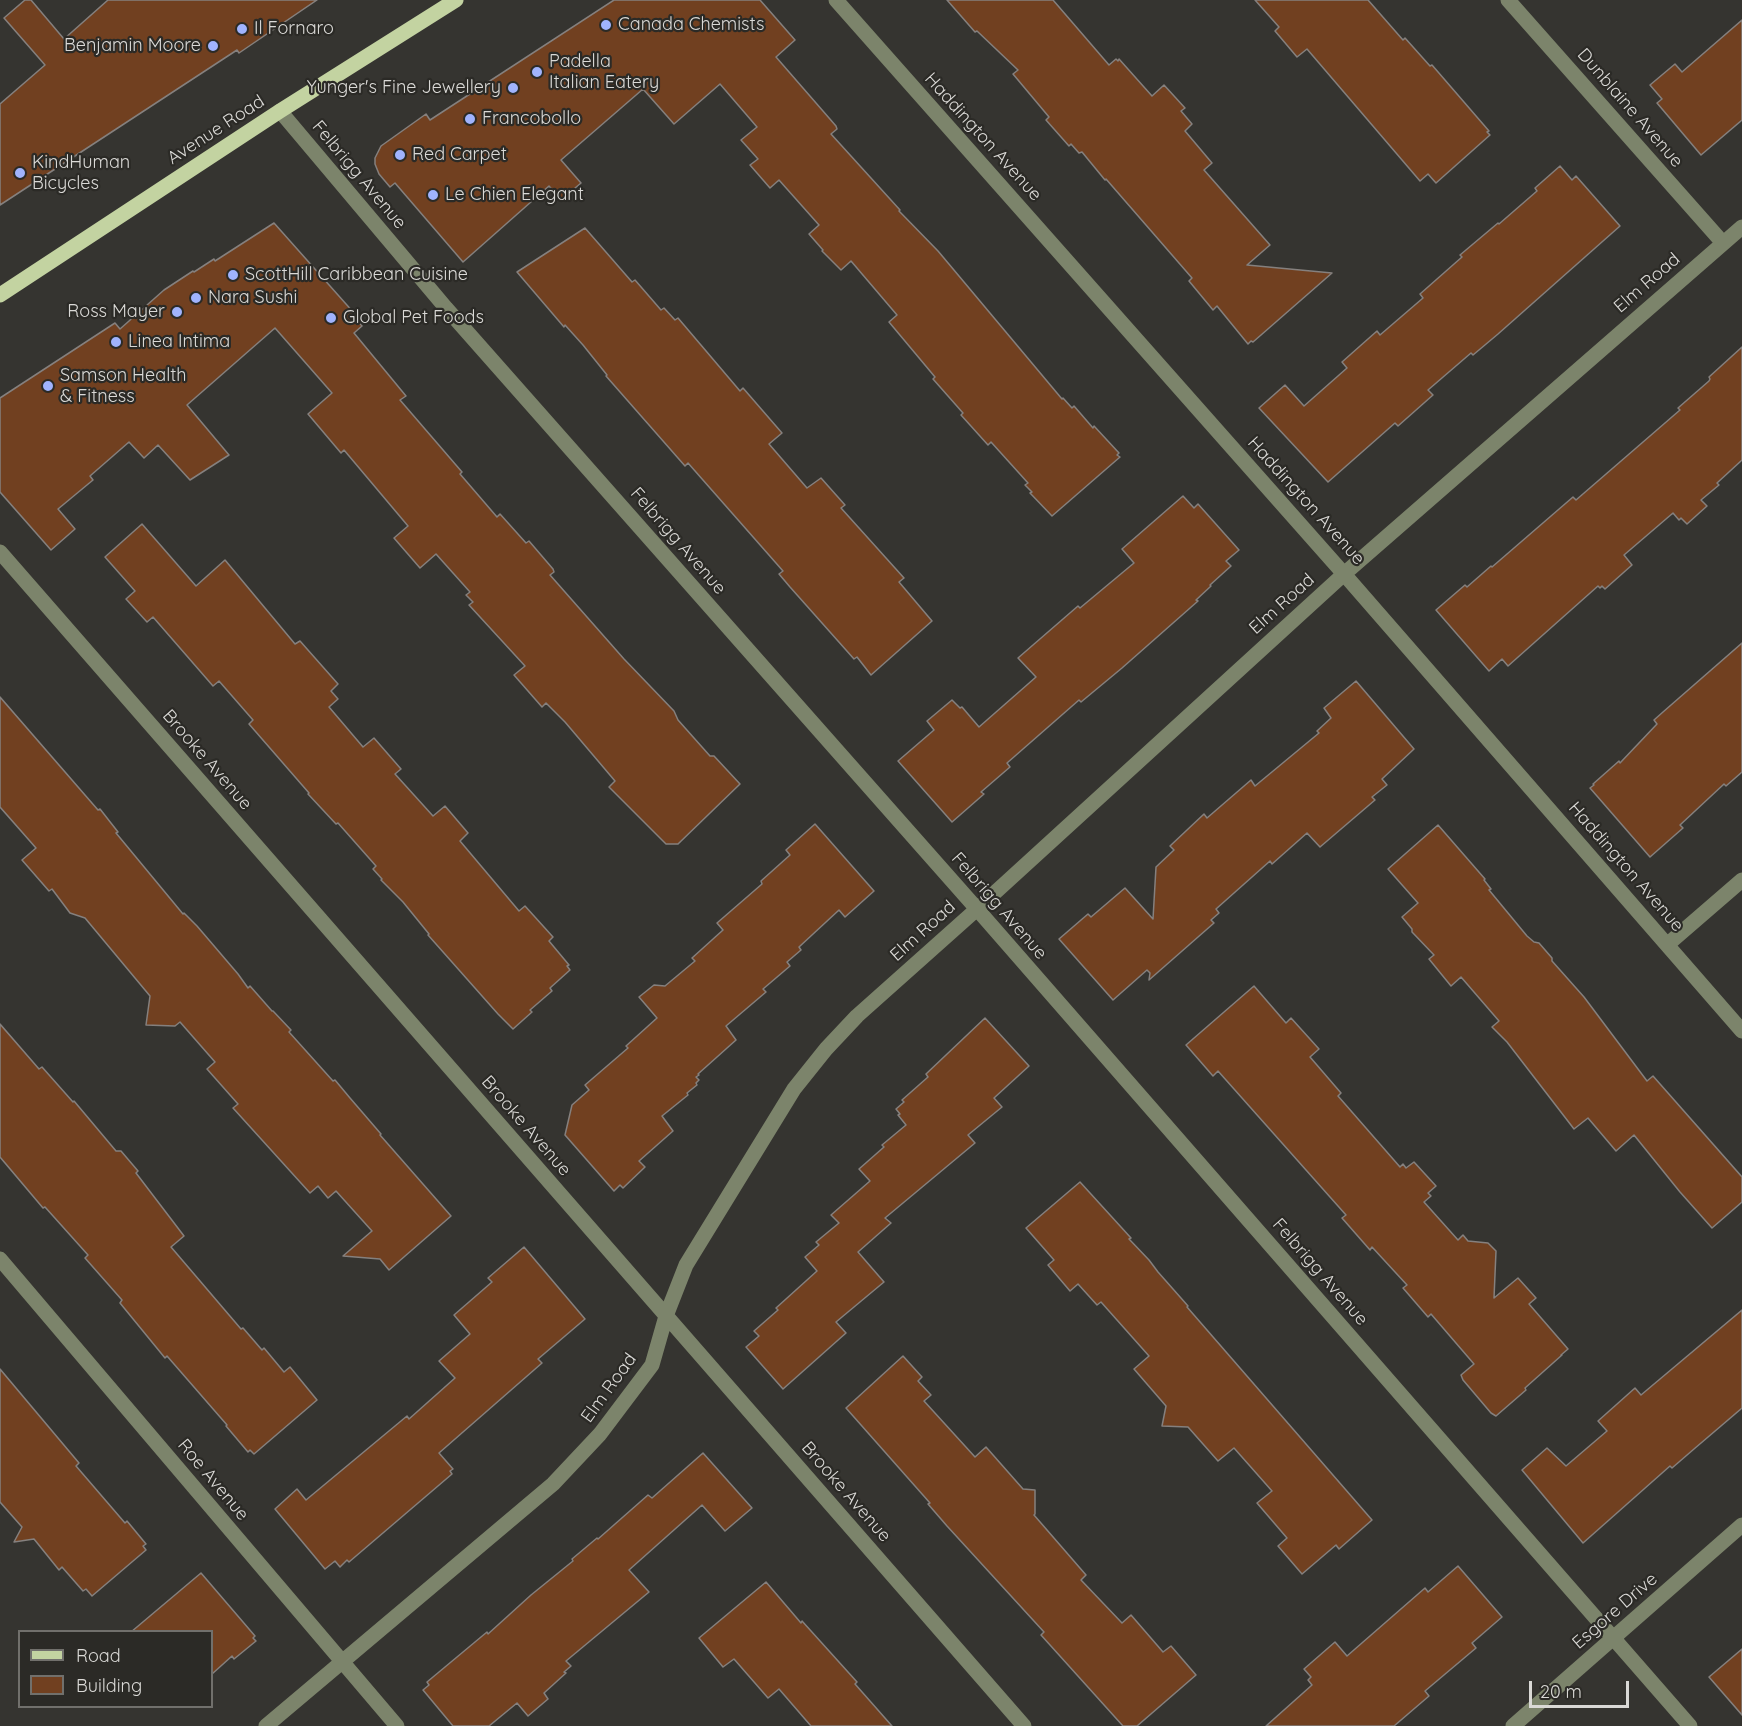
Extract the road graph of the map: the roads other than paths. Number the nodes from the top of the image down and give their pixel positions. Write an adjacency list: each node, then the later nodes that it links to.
1 (456, 0): 4 (main road, Avenue Road)
2 (836, 0): 9 (street, Haddington Avenue)
3 (1508, 0): 6 (street, Dunblaine Avenue)
4 (280, 111): 7 (main road, Avenue Road); 11 (street, Felbrigg Avenue)
5 (1742, 227): 6 (street, Elm Road)
6 (1723, 243): 9 (street, Elm Road)
7 (0, 295)
8 (0, 552): 15 (street, Brooke Avenue)
9 (1344, 574): 11 (street, Elm Road); 12 (street, Haddington Avenue)
10 (1742, 880): 12 (street)
11 (977, 909): 15 (street, Elm Road); 17 (street, Felbrigg Avenue)
12 (1668, 944): 13 (street, Haddington Avenue)
13 (1742, 1031)
14 (0, 1259): 18 (street, Roe Avenue)
15 (666, 1316): 18 (street, Elm Road); 21 (street, Brooke Avenue)
16 (1742, 1525): 17 (street, Esgore Drive)
17 (1614, 1639): 22 (street, Esgore Drive); 23 (street, Felbrigg Avenue)
18 (342, 1662): 19 (street, Elm Road); 20 (street, Roe Avenue)
19 (266, 1726)
20 (397, 1726)
21 (1024, 1726)
22 (1513, 1726)
23 (1690, 1726)

